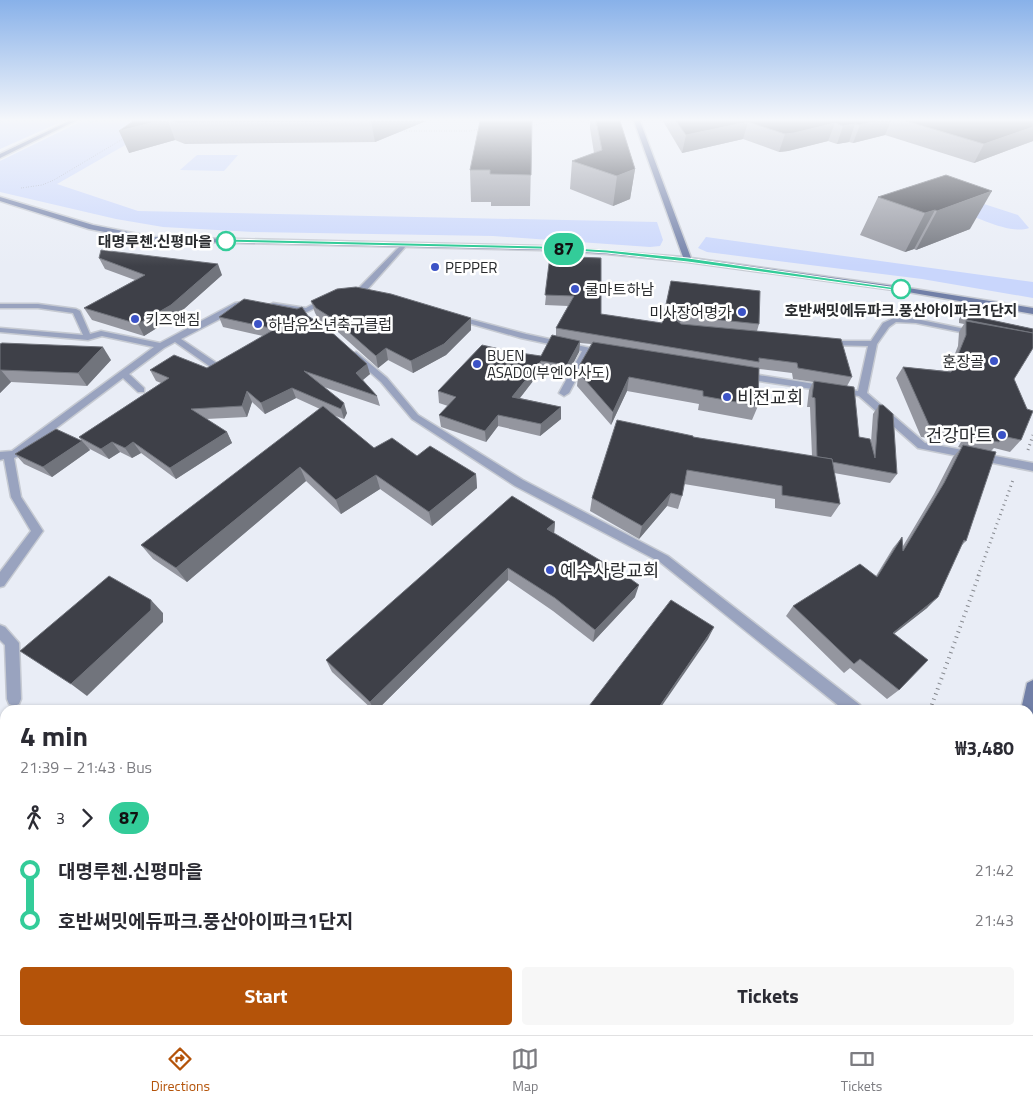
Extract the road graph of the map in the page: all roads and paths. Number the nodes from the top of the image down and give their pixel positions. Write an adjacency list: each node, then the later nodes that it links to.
1 (72, 169): 3 (path)
2 (655, 169): 6 (main road)
3 (18, 188)
4 (0, 198): 5 (main road)
5 (403, 246): 6 (main road); 7 (lane)
6 (688, 260): 11 (main road)
7 (363, 291)
8 (337, 294): 10 (lane)
9 (0, 306): 16 (lane)
10 (307, 310): 13 (lane); 17 (lane)
11 (1033, 311)
12 (446, 314): 22 (lane)
13 (315, 322)
14 (0, 330): 16 (lane)
15 (986, 335): 19 (lane)
16 (88, 338): 20 (lane)
17 (175, 338): 20 (lane); 24 (lane)
18 (817, 342): 19 (lane)
19 (873, 344): 29 (lane)
20 (161, 346): 25 (lane)
21 (348, 348): 38 (lane)
22 (588, 350): 23 (lane); 28 (lane)
23 (607, 354)
24 (218, 368)
25 (123, 374): 27 (lane); 31 (lane)
26 (734, 374): 29 (lane)
27 (141, 390)
28 (564, 394)
29 (862, 394): 32 (lane)
30 (1033, 435): 32 (path)
31 (4, 456): 34 (lane)
32 (1021, 465): 33 (lane); 39 (path)
33 (1033, 467)
34 (0, 582)
35 (0, 631): 37 (lane)
36 (1033, 688): 40 (main road)
37 (14, 699)
38 (849, 705)
39 (932, 705)
40 (1030, 705)

